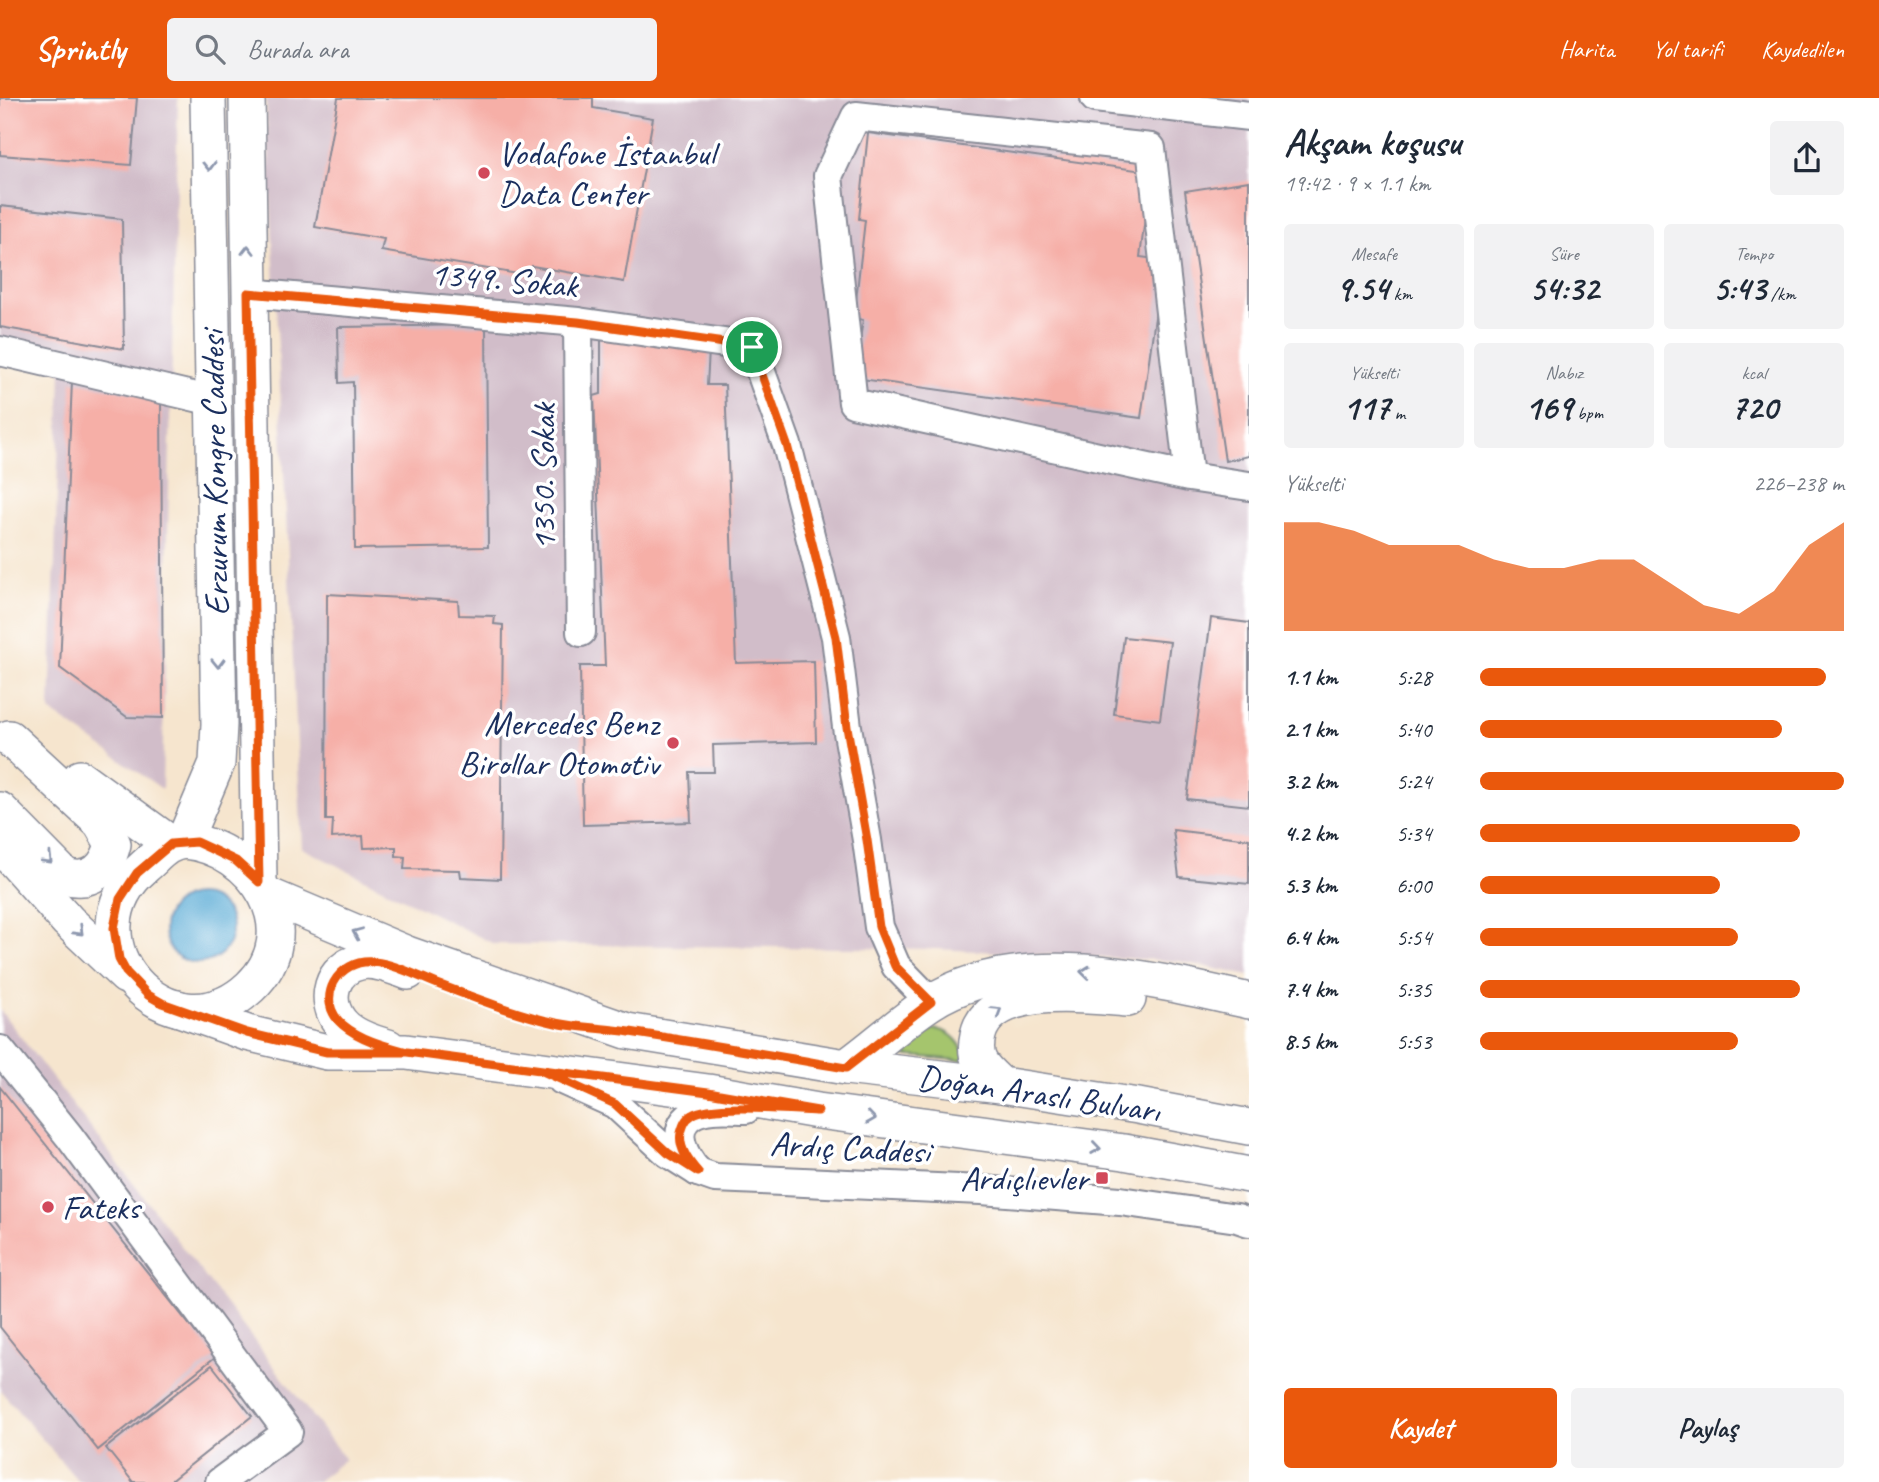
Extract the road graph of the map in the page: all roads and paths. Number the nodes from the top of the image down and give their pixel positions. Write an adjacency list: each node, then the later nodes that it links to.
1 (208, 98): 8 (main road, Erzurum Kongre Caddesi, one-way to 8)
2 (247, 98): 5 (main road, Erzurum Kongre Caddesi, one-way to 2)
3 (1095, 98): 4 (street)
4 (1249, 116)
5 (248, 293): 6 (street, 1349. Sokak); 16 (main road, Erzurum Kongre Caddesi)
6 (578, 322): 11 (street, 1350. Sokak); 19 (street, 1349. Sokak)
7 (0, 351): 8 (street)
8 (213, 401): 14 (main road, Erzurum Kongre Caddesi, one-way to 14)
9 (1189, 477): 9 (street); 10 (street)
10 (1249, 486)
11 (580, 632)
12 (4, 735): 13 (main road, one-way to 12); 14 (main road)
13 (0, 810)
14 (178, 843): 16 (main road); 17 (main road)
15 (0, 845): 17 (main road, one-way to 17)
16 (263, 889): 20 (main road); 22 (main road, Doğan Araslı Bulvarı, one-way to 16)
17 (135, 984): 20 (main road)
18 (1249, 1001): 19 (main road, one-way to 19)
19 (931, 1002): 24 (main road); 26 (main road)
20 (177, 1008): 25 (main road, Doğan Araslı Bulvarı)
21 (1249, 1019): 24 (main road, one-way to 21)
22 (627, 1031): 25 (main road); 26 (main road, Doğan Araslı Bulvarı)
23 (0, 1050): 34 (street)
24 (975, 1051): 28 (main road)
25 (407, 1052): 27 (main road, Doğan Araslı Bulvarı)
26 (846, 1068): 28 (main road, Doğan Araslı Bulvarı)
27 (540, 1070): 29 (main road, Doğan Araslı Bulvarı); 31 (street)
28 (1001, 1085): 30 (main road, Doğan Araslı Bulvarı)
29 (818, 1111): 31 (street); 32 (main road, Doğan Araslı Bulvarı, one-way to 32)
30 (1249, 1127)
31 (698, 1172): 33 (street, Ardıç Caddesi)
32 (1249, 1175)
33 (1249, 1222)
34 (220, 1482)

